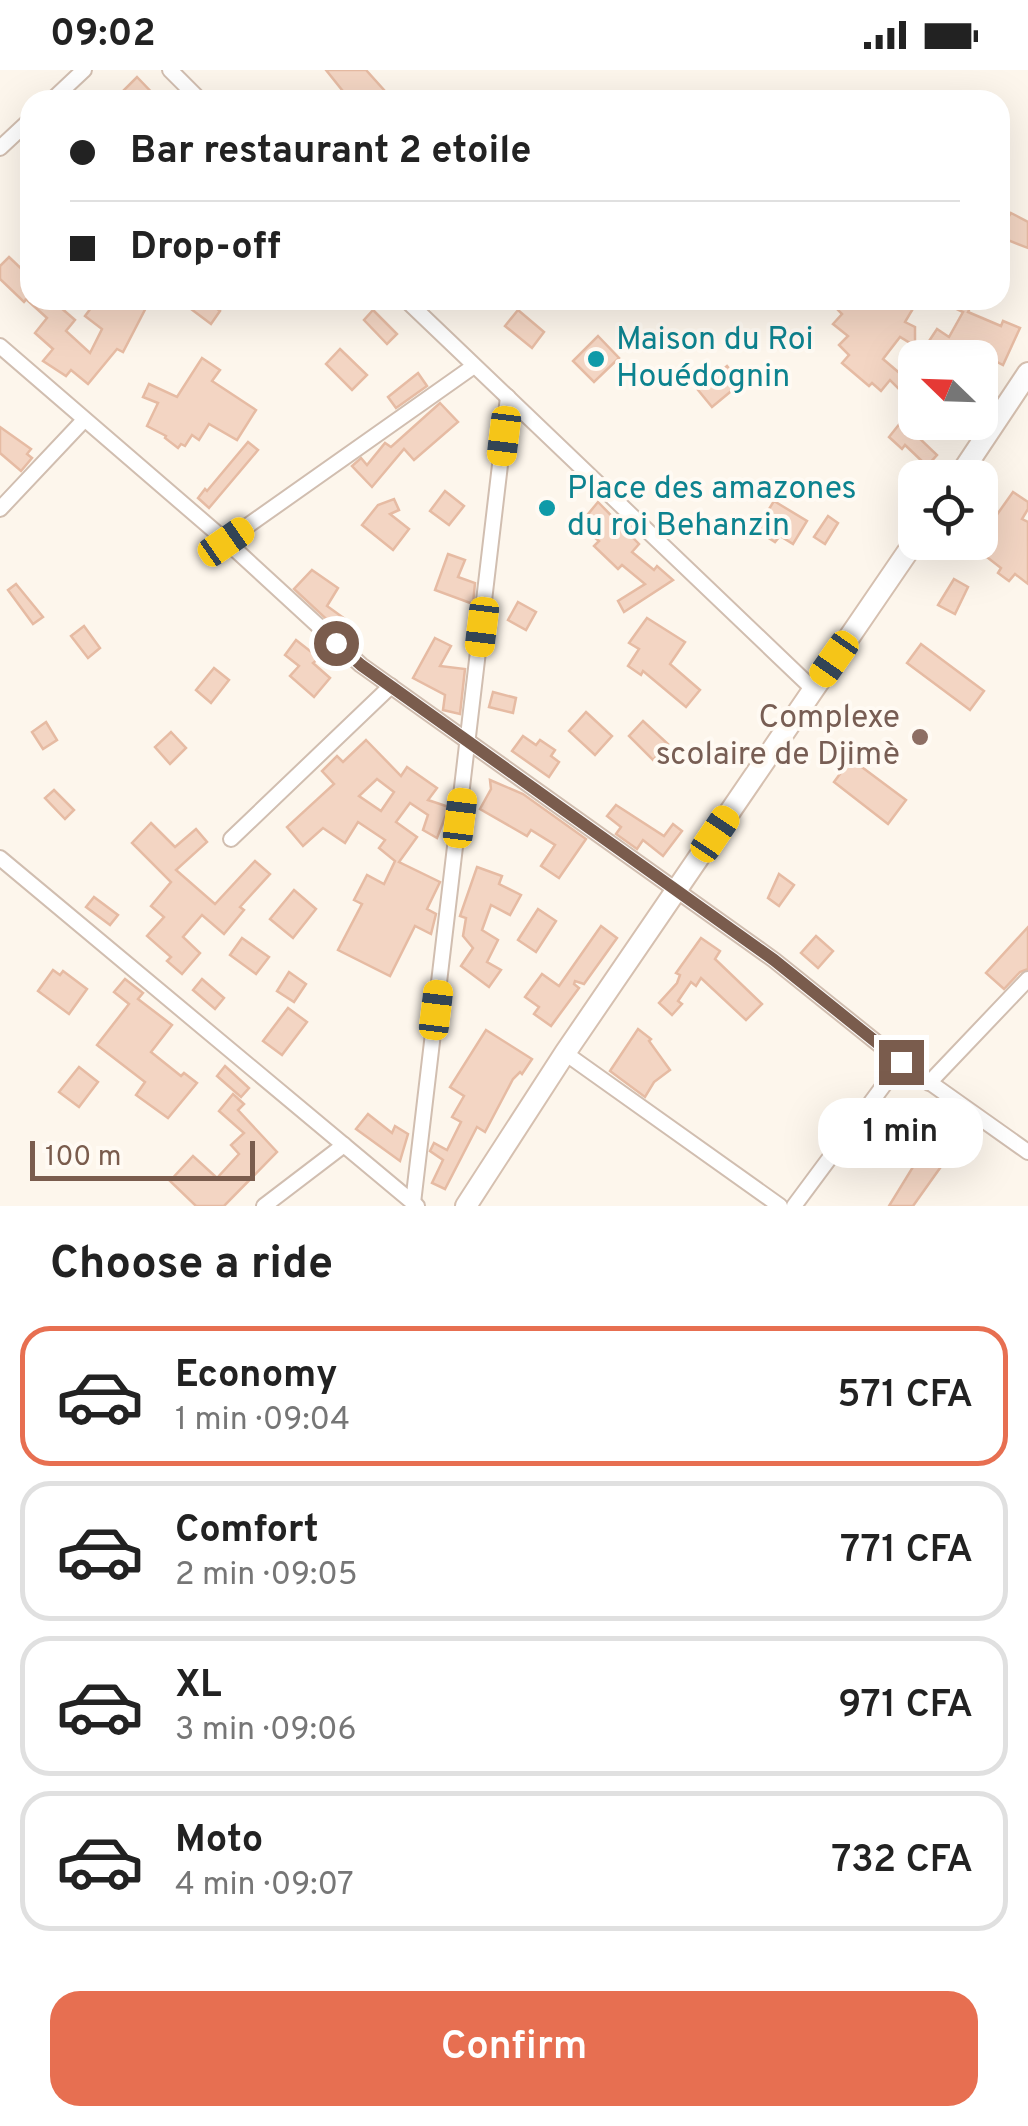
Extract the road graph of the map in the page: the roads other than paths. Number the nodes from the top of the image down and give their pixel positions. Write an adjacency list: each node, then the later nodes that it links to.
1 (84, 70): 3 (street)
2 (170, 70): 4 (street)
3 (63, 90)
4 (190, 90)
5 (20, 129): 6 (street)
6 (0, 148)
7 (416, 310): 9 (street)
8 (0, 346): 12 (street)
9 (474, 366): 11 (street); 15 (street)
10 (1028, 373): 13 (street)
11 (508, 397): 18 (street); 19 (street)
12 (84, 420): 14 (street); 15 (street)
13 (970, 460)
14 (0, 509)
15 (226, 542): 17 (street)
16 (902, 560): 18 (street)
17 (391, 686): 19 (street); 20 (street)
18 (813, 689): 22 (street)
19 (469, 742): 22 (street); 29 (street)
20 (232, 839)
21 (0, 858): 27 (street)
22 (675, 891): 24 (street); 25 (street)
23 (1028, 979): 26 (street)
24 (565, 1054): 31 (street); 32 (street)
25 (901, 1062): 26 (street); 33 (street)
26 (929, 1083): 28 (street)
27 (344, 1145): 29 (street); 30 (street)
28 (1028, 1152)
29 (415, 1204)
30 (264, 1206)
31 (466, 1206)
32 (780, 1206)
33 (794, 1206)

